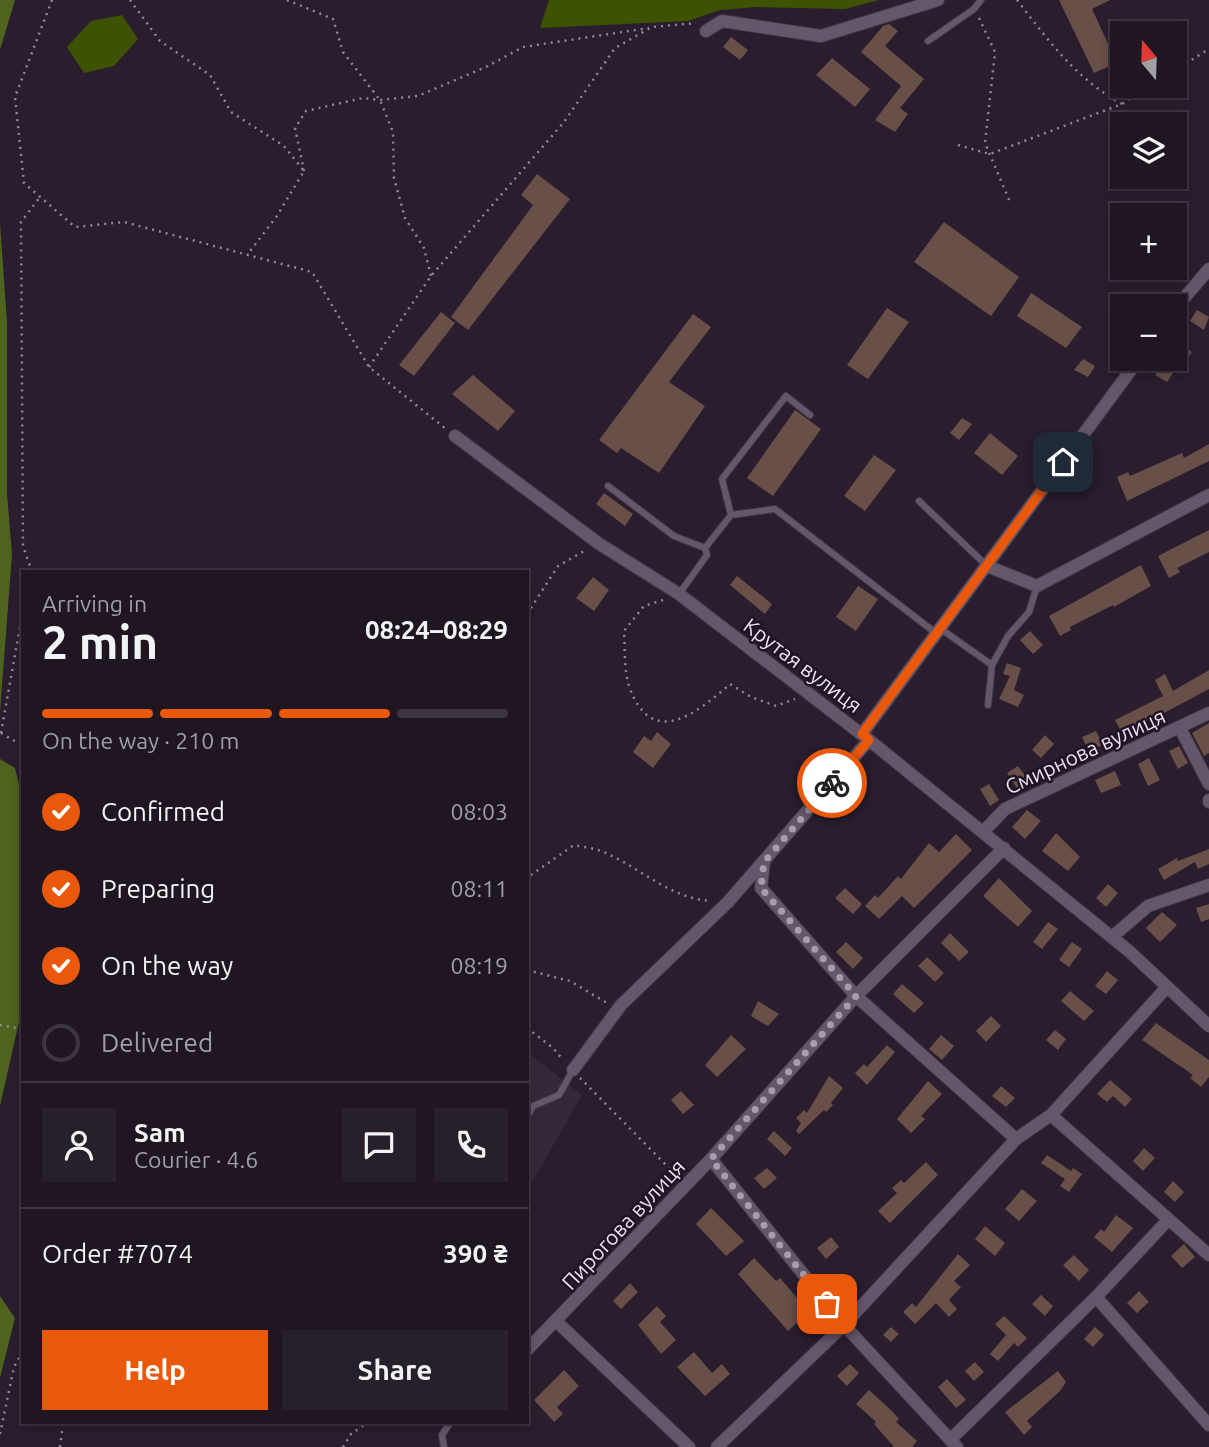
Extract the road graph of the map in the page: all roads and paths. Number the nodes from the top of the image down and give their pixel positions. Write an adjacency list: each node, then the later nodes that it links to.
1 (52, 0): 20 (path)
2 (130, 0): 19 (path)
3 (287, 0): 15 (path)
4 (938, 0): 8 (street)
5 (981, 0): 7 (lane)
6 (1017, 0): 16 (path)
7 (974, 9): 11 (lane); 18 (path)
8 (722, 21): 9 (path); 10 (street)
9 (652, 27): 15 (path); 24 (path)
10 (706, 31)
11 (928, 41)
12 (1209, 49): 13 (path)
13 (1187, 63)
14 (1131, 98): 16 (path)
15 (380, 100): 19 (path); 24 (path)
16 (1122, 104): 18 (path)
17 (958, 145): 18 (path)
18 (990, 154): 21 (path)
19 (304, 171): 22 (path)
20 (40, 197): 22 (path); 37 (path)
21 (1010, 202)
22 (247, 255): 26 (path)
23 (1209, 268): 25 (street)
24 (431, 276): 26 (path)
25 (1187, 294)
26 (369, 367): 29 (path)
27 (1130, 371): 36 (street)
28 (810, 415): 33 (lane)
29 (455, 436): 34 (street, Крутая вулиця)
30 (608, 486): 35 (lane)
31 (1209, 495): 38 (street)
32 (919, 501): 36 (lane)
33 (731, 515): 35 (lane); 42 (lane)
34 (598, 543): 39 (street, Крутая вулиця); 40 (path)
35 (705, 548): 39 (lane)
36 (987, 566): 38 (street); 42 (street)
37 (31, 570)
38 (1037, 586): 43 (lane)
39 (679, 594): 44 (street, Крутая вулиця); 44 (path)
40 (529, 611)
41 (21, 621): 48 (path)
42 (939, 631): 43 (lane); 49 (street)
43 (992, 665): 45 (lane)
44 (808, 694): 49 (street, Крутая вулиця)
45 (988, 705)
46 (1209, 713): 47 (street, Смирнова вулиця)
47 (1181, 727): 51 (street); 52 (street, Смирнова вулиця)
48 (1, 733): 50 (path)
49 (866, 737): 52 (street, Крутая вулиця); 54 (street)
50 (21, 745)
51 (1209, 784)
52 (983, 832): 53 (street, Крутая вулиця)
53 (1004, 848): 58 (street, Крутая вулиця); 61 (street, Пирогова вулиця)
54 (764, 862): 57 (street); 61 (street)
55 (529, 879): 57 (path)
56 (1209, 885): 58 (street)
57 (728, 902): 62 (street)
58 (1112, 937): 60 (street, Крутая вулиця)
59 (529, 971): 62 (path)
60 (1167, 987): 64 (street, Крутая вулиця); 69 (street)
61 (856, 996): 70 (street); 71 (street, Пирогова вулиця)
62 (621, 1005): 67 (street)
63 (0, 1025): 65 (path)
64 (1209, 1026)
65 (21, 1030)
66 (529, 1030): 67 (path)
67 (573, 1070): 68 (lane); 72 (path)
68 (529, 1114)
69 (1051, 1115): 70 (street); 73 (street)
70 (1016, 1139): 77 (street)
71 (711, 1159): 76 (street, Пирогова вулиця); 77 (street)
72 (691, 1164)
73 (1168, 1220): 74 (street); 75 (street)
74 (1209, 1255)
75 (1096, 1297): 83 (street); 85 (street)
76 (557, 1322): 78 (street, Пирогова вулиця); 89 (street)
77 (844, 1325): 85 (street); 90 (street)
78 (529, 1348)
79 (21, 1355): 84 (path)
80 (63, 1424): 86 (path)
81 (366, 1424): 87 (path)
82 (449, 1424): 88 (lane)
83 (1209, 1425)
84 (0, 1434)
85 (953, 1443)
86 (60, 1447)
87 (343, 1447)
88 (444, 1447)
89 (689, 1447)
90 (717, 1447)

